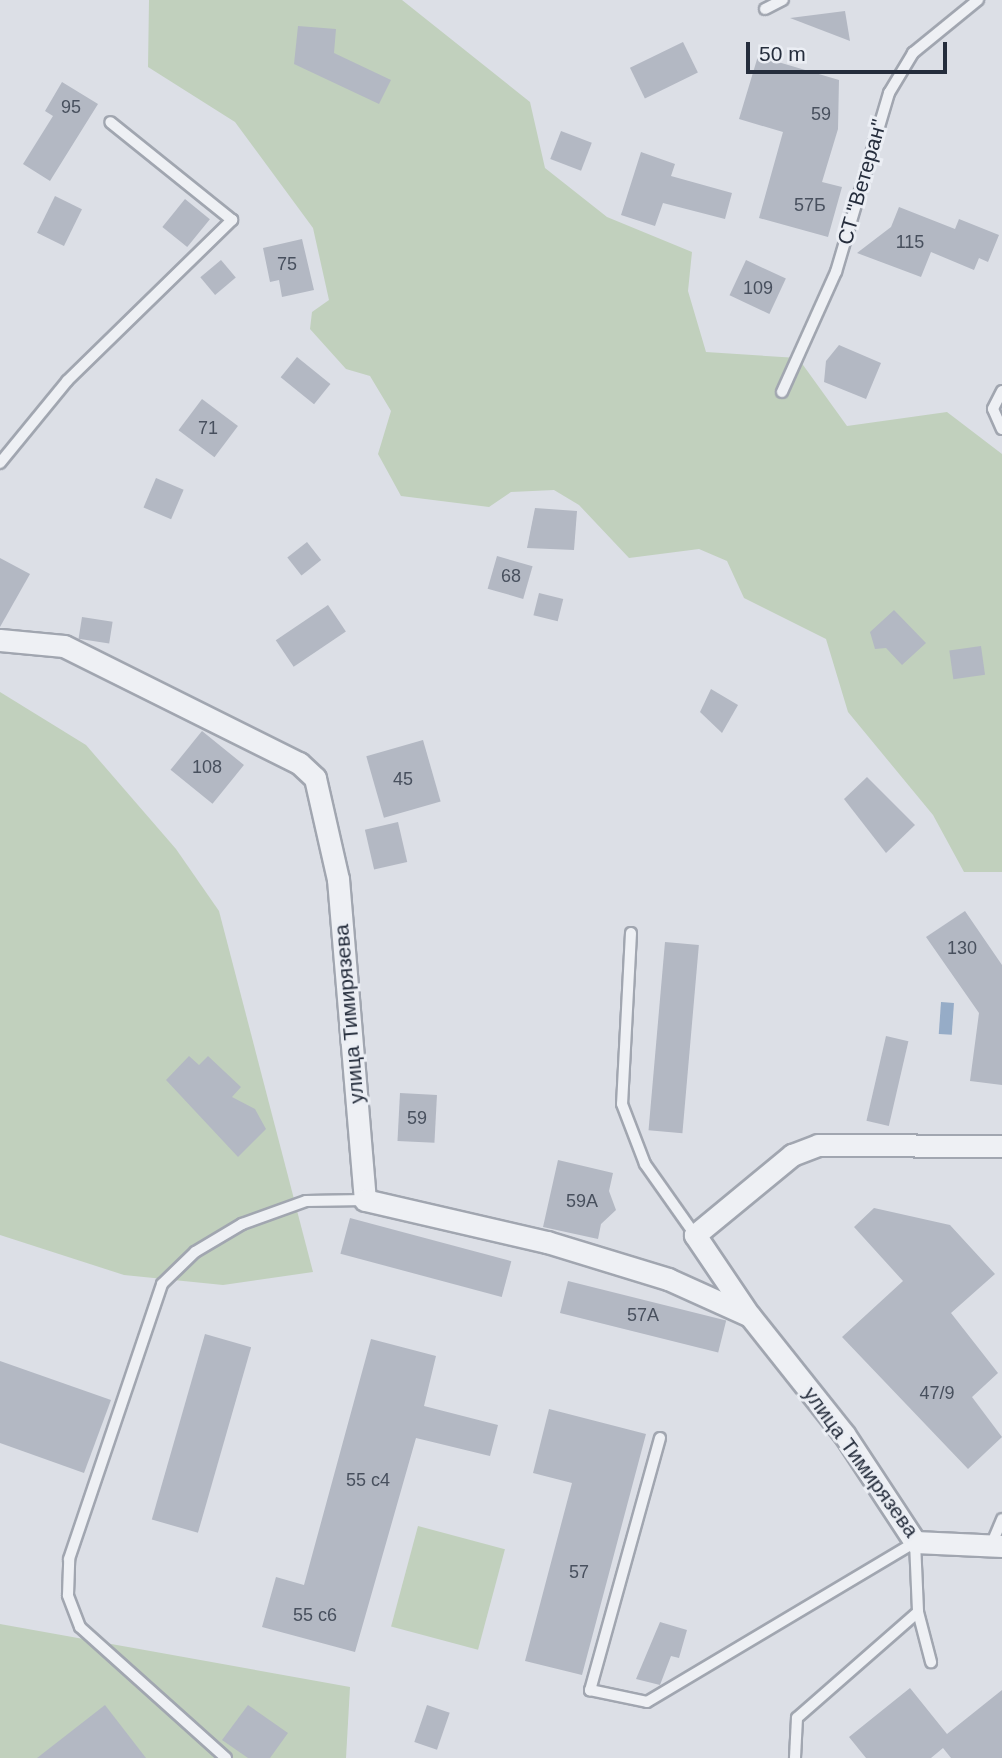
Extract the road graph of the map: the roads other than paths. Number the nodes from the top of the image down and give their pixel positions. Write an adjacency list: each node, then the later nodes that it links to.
1 (783, 0): 3 (lane)
2 (978, 0): 6 (lane, СТ "Ветеран")
3 (765, 9)
4 (110, 122): 8 (lane)
5 (1002, 391): 7 (lane)
6 (782, 392)
7 (1002, 429)
8 (0, 463)
9 (0, 640): 12 (street, улица Тимирязева)
10 (631, 933): 13 (lane)
11 (1002, 1146): 13 (street)
12 (365, 1200): 14 (street, улица Тимирязева); 21 (lane)
13 (695, 1235): 14 (street, улица Тимирязева)
14 (750, 1316): 17 (street, улица Тимирязева)
15 (660, 1438): 17 (lane)
16 (1000, 1517): 18 (lane)
17 (915, 1542): 18 (street, улица Тимирязева); 19 (lane)
18 (997, 1544)
19 (918, 1612): 20 (lane); 22 (lane)
20 (931, 1662)
21 (226, 1758)
22 (794, 1758)

